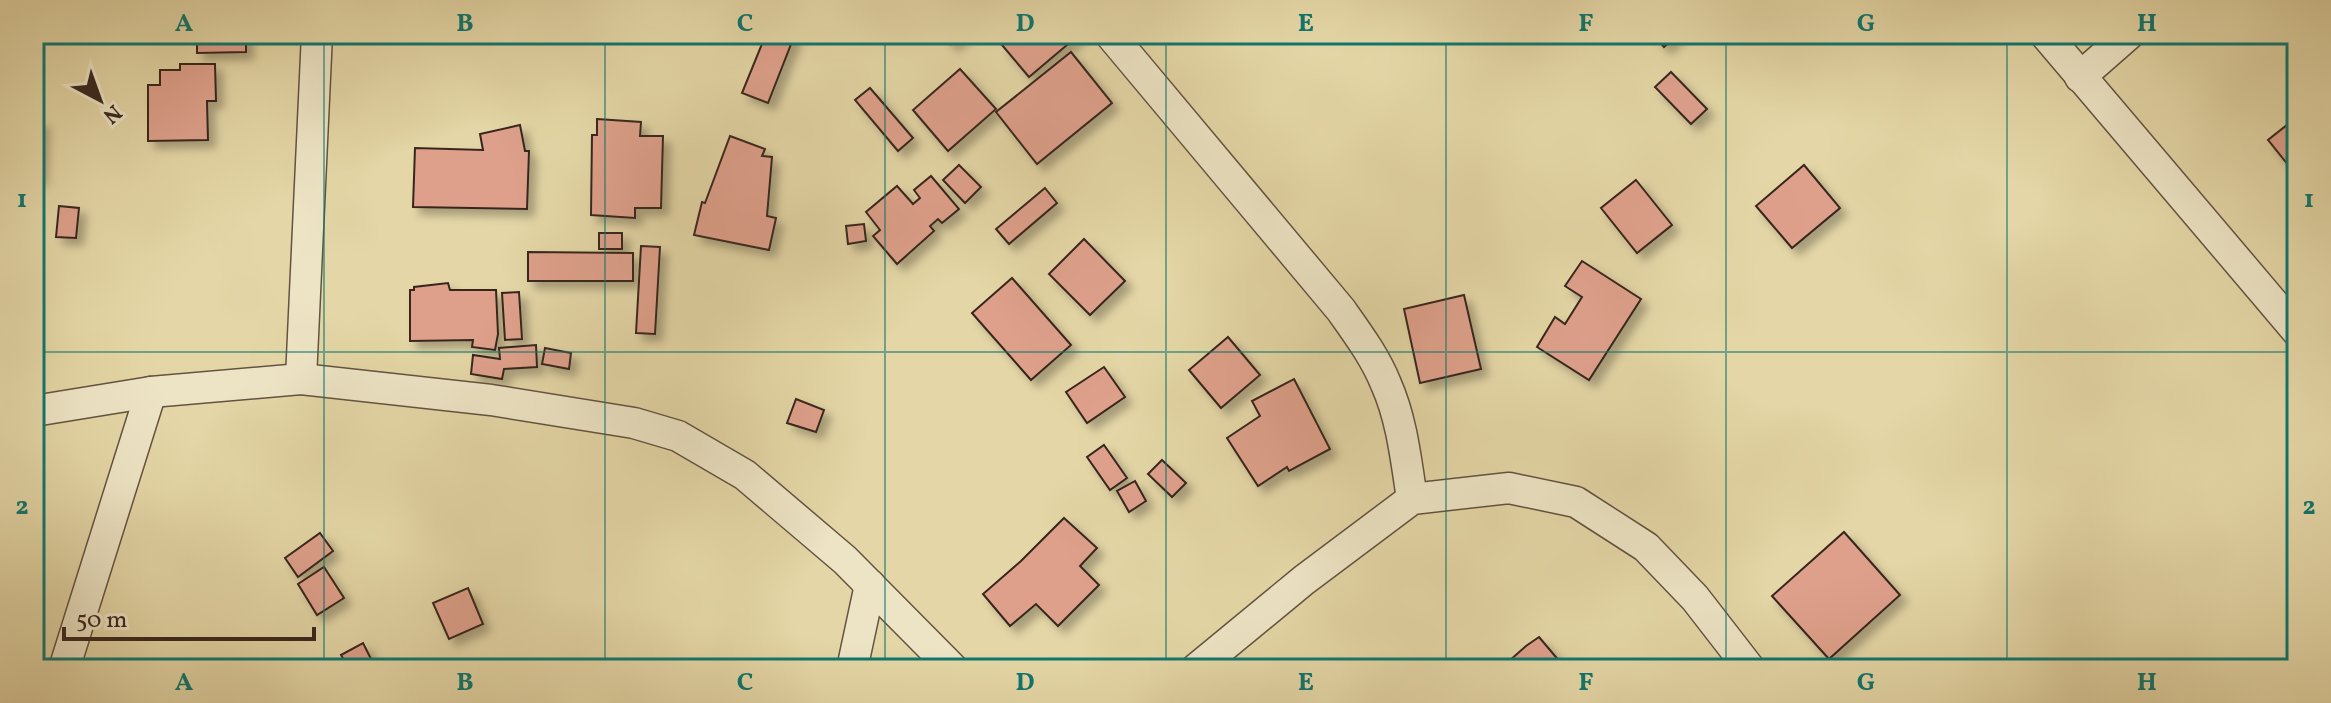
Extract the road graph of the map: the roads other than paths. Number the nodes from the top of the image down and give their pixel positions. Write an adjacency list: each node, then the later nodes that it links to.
1 (317, 34): 7 (street)
2 (1110, 34): 10 (street)
3 (2045, 34): 5 (street)
4 (2129, 34): 5 (street)
5 (2080, 77): 6 (street)
6 (2297, 331)
7 (301, 379): 8 (street); 11 (street)
8 (151, 392): 9 (street); 12 (street)
9 (34, 411)
10 (1412, 499): 15 (street); 16 (street)
11 (870, 585): 13 (street); 14 (street)
12 (64, 669)
13 (852, 669)
14 (953, 669)
15 (1196, 669)
16 (1750, 669)

